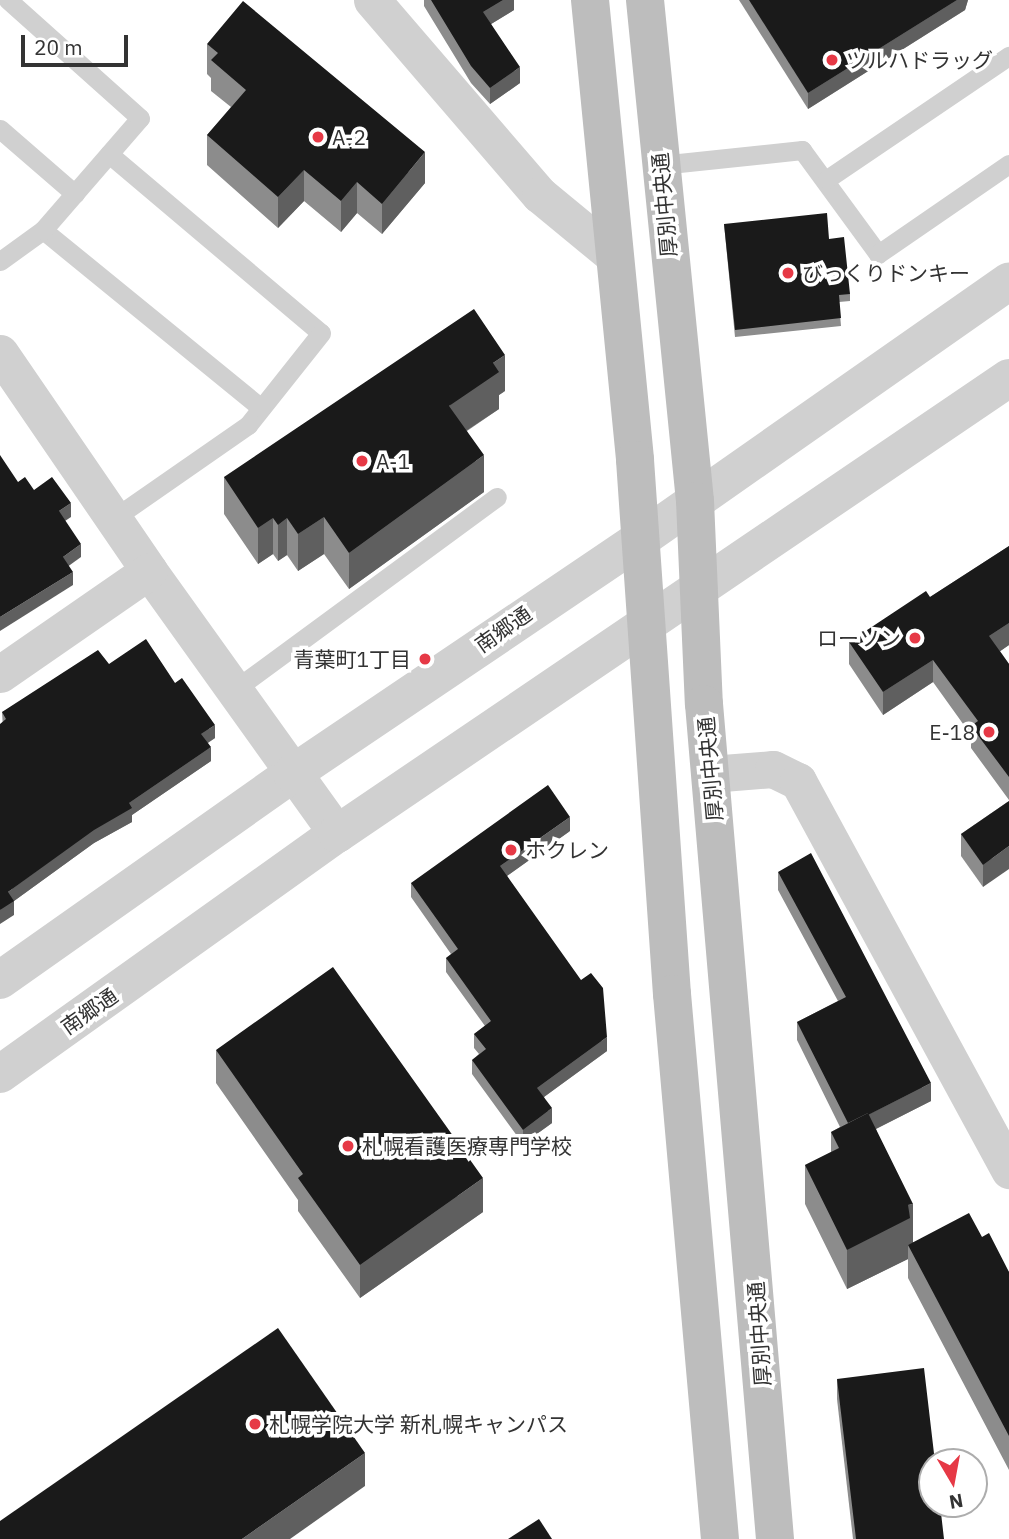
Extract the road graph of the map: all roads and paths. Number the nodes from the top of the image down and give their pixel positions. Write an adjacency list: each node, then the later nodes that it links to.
1 (8, 0): 7 (lane)
2 (372, 0): 13 (street)
3 (590, 0): 13 (main road)
4 (645, 0): 9 (main road, 厚別中央通)
5 (1009, 56): 10 (lane)
6 (0, 130): 11 (lane)
7 (109, 154): 11 (lane); 18 (lane)
8 (1009, 164): 10 (lane)
9 (660, 165): 10 (lane); 20 (main road, 厚別中央通)
10 (827, 179)
11 (75, 194): 12 (lane)
12 (43, 230): 14 (lane); 18 (lane)
13 (614, 256): 22 (main road)
14 (0, 261)
15 (1009, 281): 20 (street, 南郷通)
16 (0, 352): 21 (street)
17 (1009, 378): 24 (street, 南郷通)
18 (261, 408): 21 (lane)
19 (497, 497): 27 (lane)
20 (695, 501): 22 (street, 南郷通); 24 (main road, 厚別中央通)
21 (113, 519): 23 (street)
22 (641, 539): 25 (main road); 28 (street, 南郷通)
23 (149, 572): 26 (street); 27 (street)
24 (701, 586): 25 (street, 南郷通); 29 (main road, 厚別中央通)
25 (648, 622): 30 (street, 南郷通); 34 (main road)
26 (0, 674)
27 (234, 690): 28 (street)
28 (292, 774): 30 (street); 31 (street, 南郷通)
29 (710, 774): 33 (street); 35 (main road, 厚別中央通)
30 (337, 834): 32 (street, 南郷通)
31 (0, 980)
32 (0, 1074)
33 (1009, 1170)
34 (720, 1539)
35 (775, 1539)

